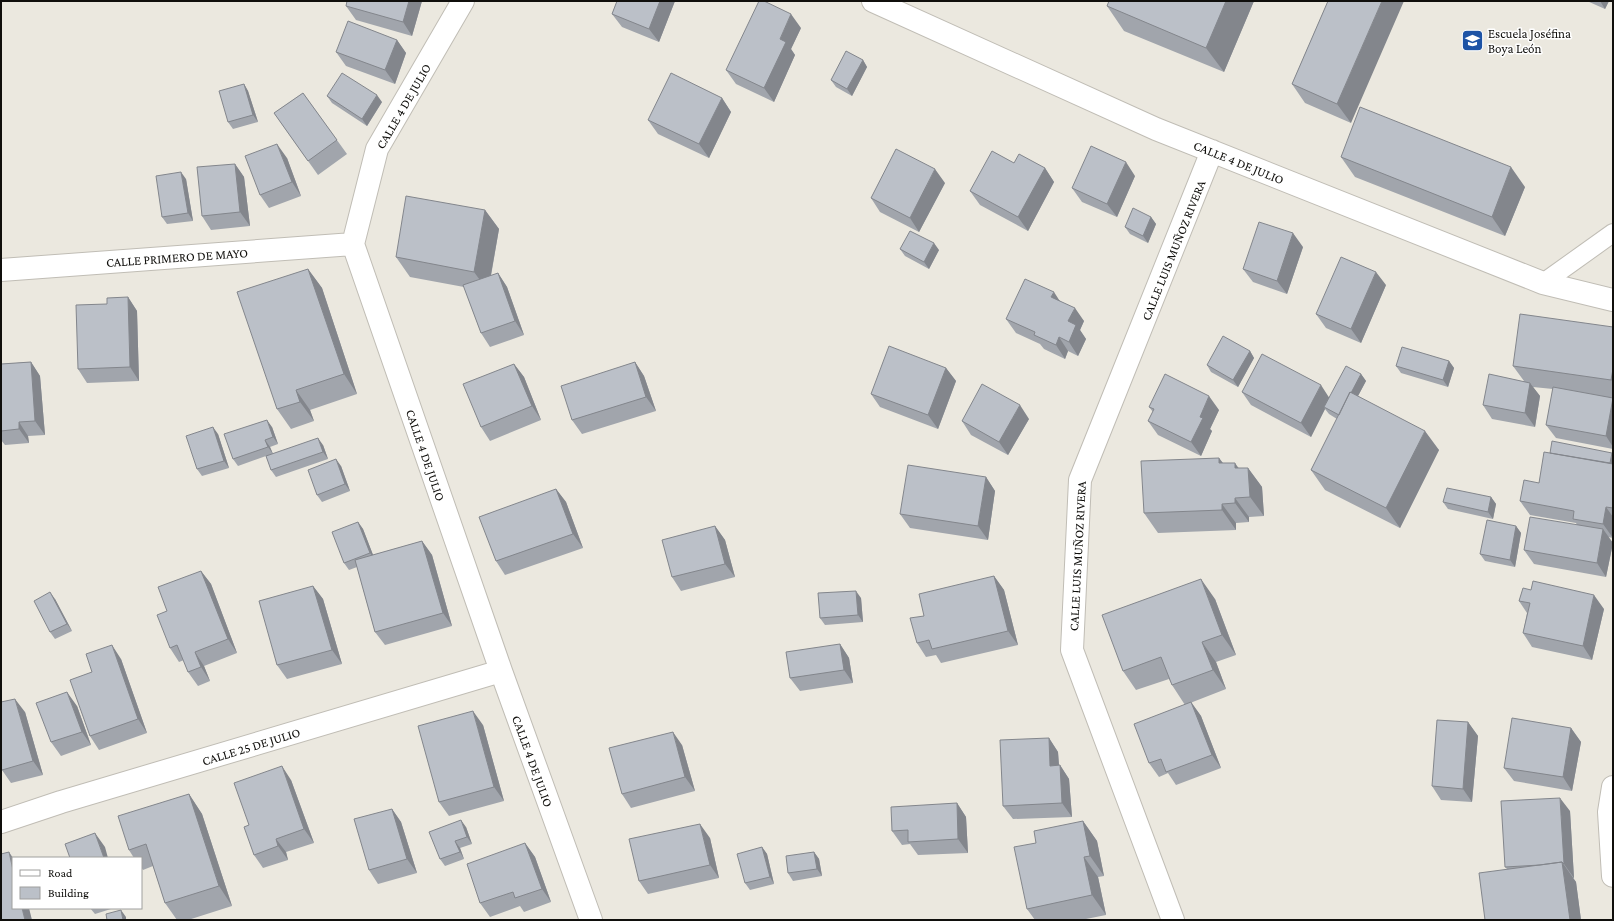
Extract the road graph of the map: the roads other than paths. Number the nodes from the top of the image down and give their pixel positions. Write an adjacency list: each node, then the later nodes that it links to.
1 (463, 1): 5 (street, CALLE 4 DE JULIO)
2 (873, 1): 3 (street, CALLE 4 DE JULIO)
3 (1212, 152): 7 (street, CALLE 4 DE JULIO); 14 (street, CALLE LUIS MUÑOZ RIVERA)
4 (1613, 233): 7 (lane)
5 (353, 244): 6 (street, CALLE PRIMERO DE MAYO); 9 (street, CALLE 4 DE JULIO)
6 (1, 270)
7 (1543, 283): 8 (street, CALLE 4 DE JULIO)
8 (1613, 300)
9 (501, 671): 11 (street, CALLE 25 DE JULIO); 13 (street, CALLE 4 DE JULIO)
10 (1613, 787): 12 (street)
11 (1, 822)
12 (1613, 876)
13 (591, 920)
14 (1173, 920)

